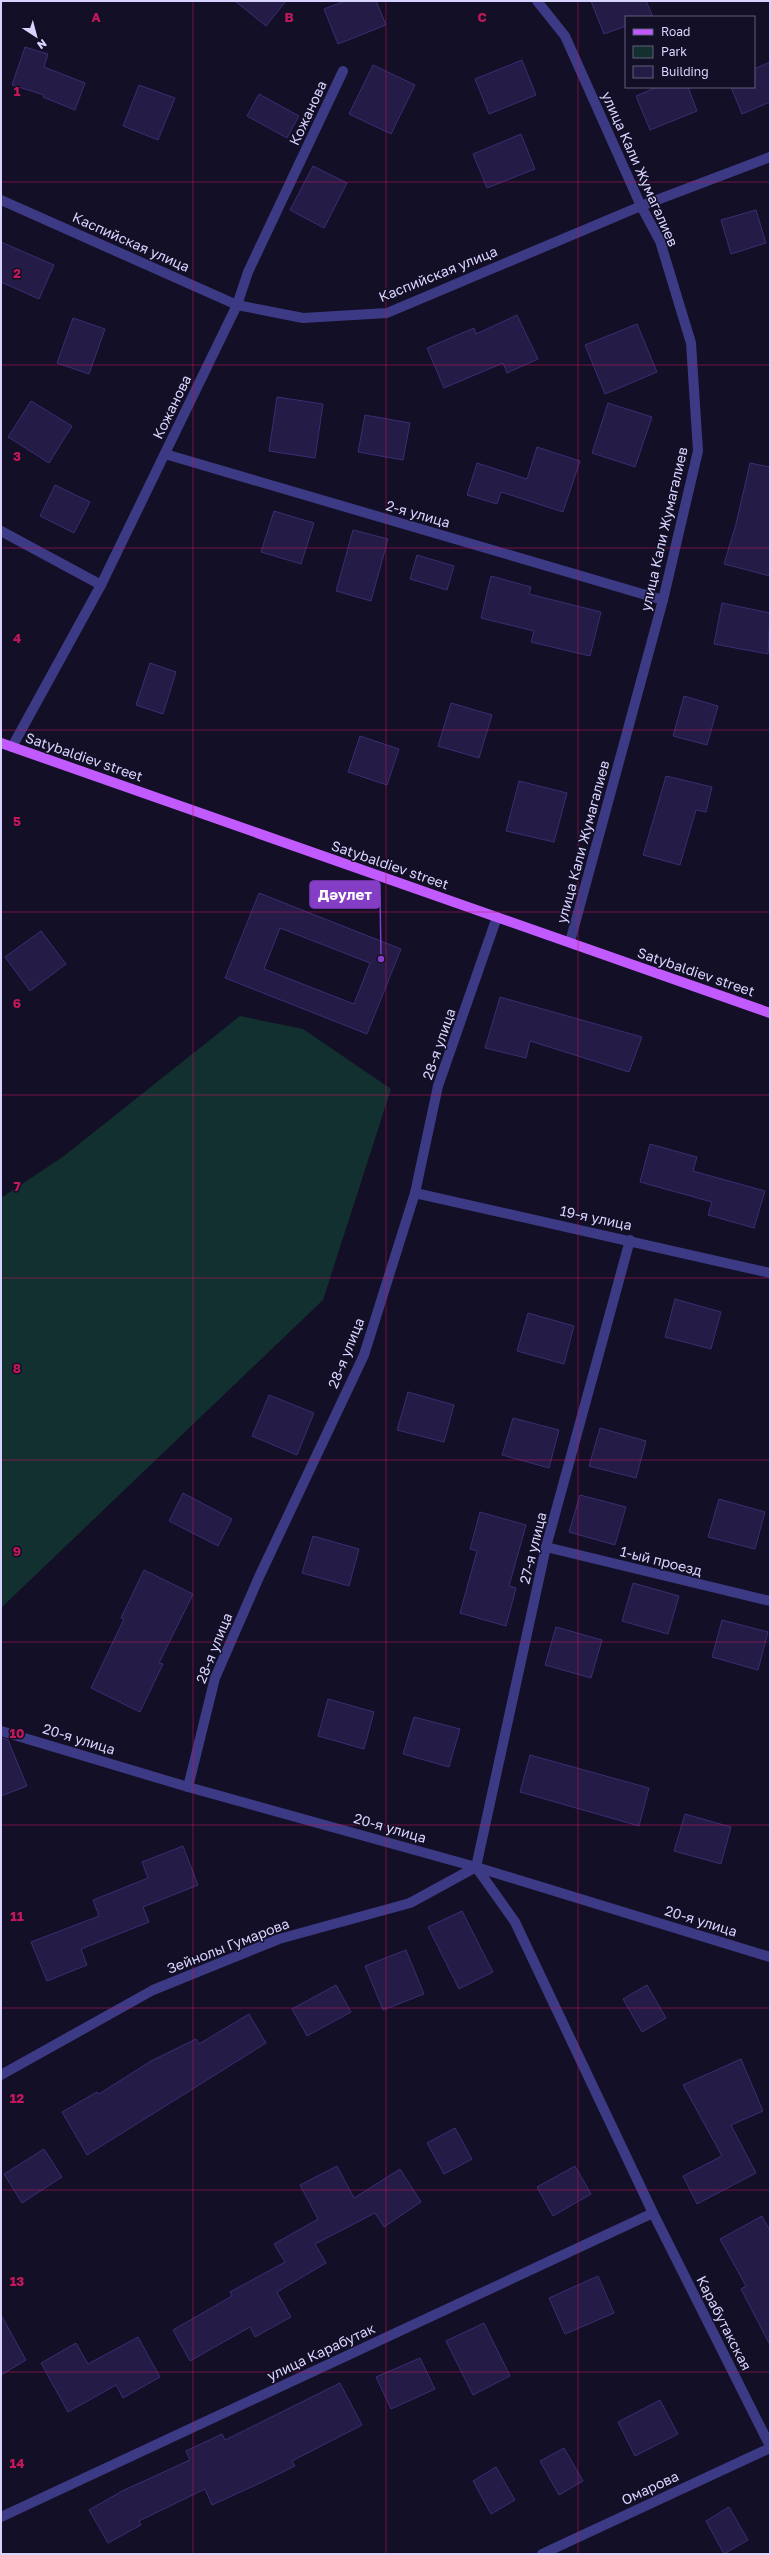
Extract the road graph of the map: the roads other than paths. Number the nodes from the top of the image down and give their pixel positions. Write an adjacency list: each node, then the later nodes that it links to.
1 (537, 1): 5 (street, улица Кали Жумагалиев)
2 (343, 71): 6 (street, Кожанова)
3 (770, 157): 5 (street, Каспийская улица)
4 (1, 200): 6 (street, Каспийская улица)
5 (641, 206): 6 (street, Каспийская улица); 10 (street, улица Кали Жумагалиев)
6 (237, 305): 7 (street, Кожанова)
7 (165, 454): 9 (street, Кожанова); 10 (street, 2-я улица)
8 (1, 531): 9 (street)
9 (101, 585): 12 (street, Кожанова)
10 (663, 600): 14 (street, улица Кали Жумагалиев)
11 (1, 743): 12 (main road, Satybaldiev street)
12 (12, 746): 13 (main road, Satybaldiev street)
13 (497, 917): 14 (main road, Satybaldiev street); 16 (street, 28-я улица)
14 (570, 942): 15 (main road, Satybaldiev street)
15 (770, 1013)
16 (415, 1193): 17 (street, 19-я улица); 22 (street, 28-я улица)
17 (630, 1240): 18 (street, 19-я улица); 19 (street, 27-я улица)
18 (770, 1273)
19 (546, 1547): 20 (street, 1-ый проезд); 23 (street, 27-я улица)
20 (770, 1601)
21 (1, 1731): 22 (street, 20-я улица)
22 (188, 1786): 23 (street, 20-я улица)
23 (476, 1867): 24 (street, 20-я улица); 25 (street, Зейнолы Гумарова); 26 (street, Карабутакская)
24 (770, 1957)
25 (1, 2075)
26 (652, 2213): 27 (street, Карабутакская); 28 (street, улица Карабутак)
27 (770, 2447): 29 (street, Омарова)
28 (1, 2517)
29 (542, 2554)

